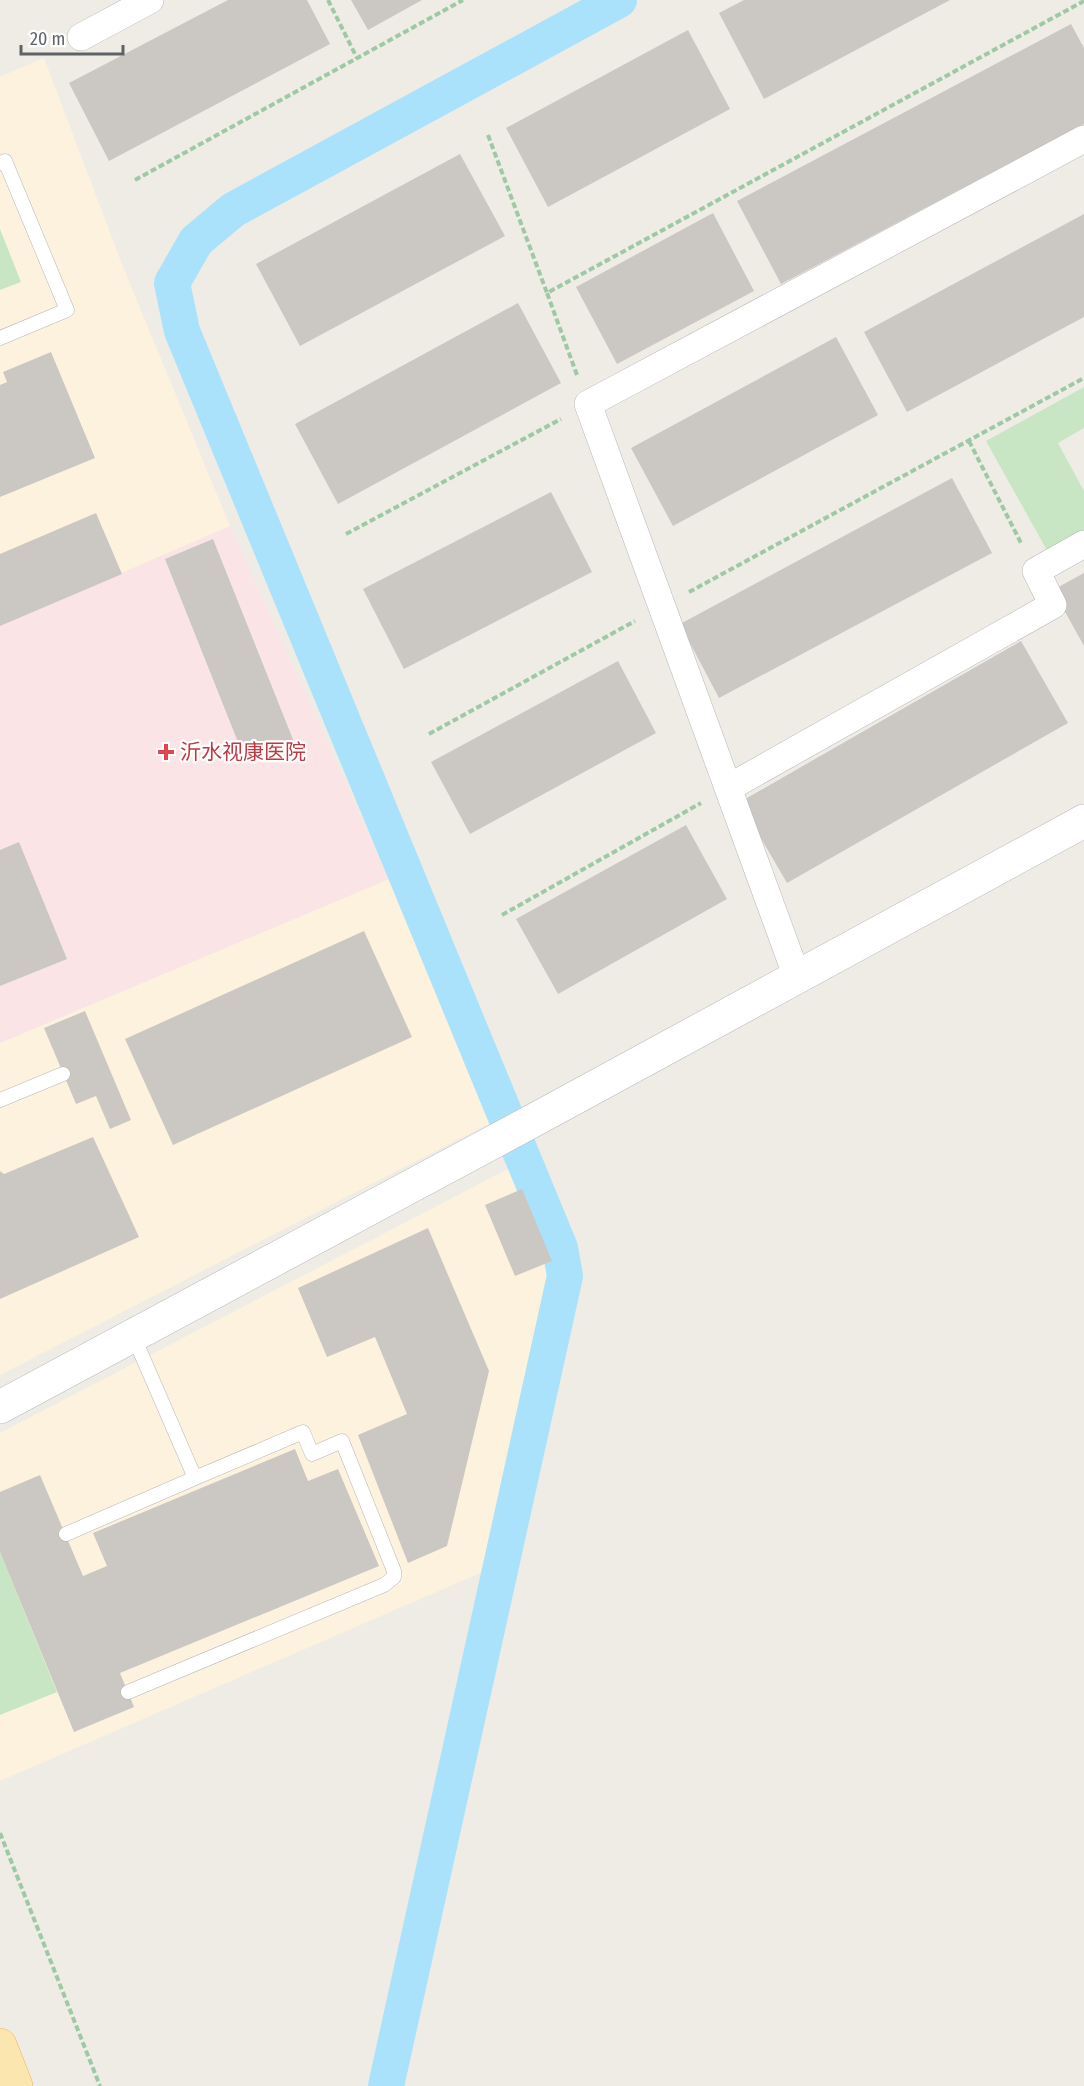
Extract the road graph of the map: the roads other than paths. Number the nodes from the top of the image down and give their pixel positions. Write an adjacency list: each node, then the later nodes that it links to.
1 (150, 0): 2 (street)
2 (81, 37)
3 (1084, 139): 7 (street)
4 (0, 163): 5 (lane)
5 (0, 338)
6 (1084, 544): 7 (street)
7 (728, 788): 9 (street)
8 (1084, 821): 9 (street)
9 (797, 977): 12 (street)
10 (63, 1074): 11 (lane)
11 (0, 1100)
12 (134, 1335): 13 (street); 14 (lane)
13 (0, 1407)
14 (195, 1478): 15 (lane); 16 (lane)
15 (66, 1534)
16 (128, 1692)
17 (0, 2045): 18 (main road)
18 (16, 2086)

